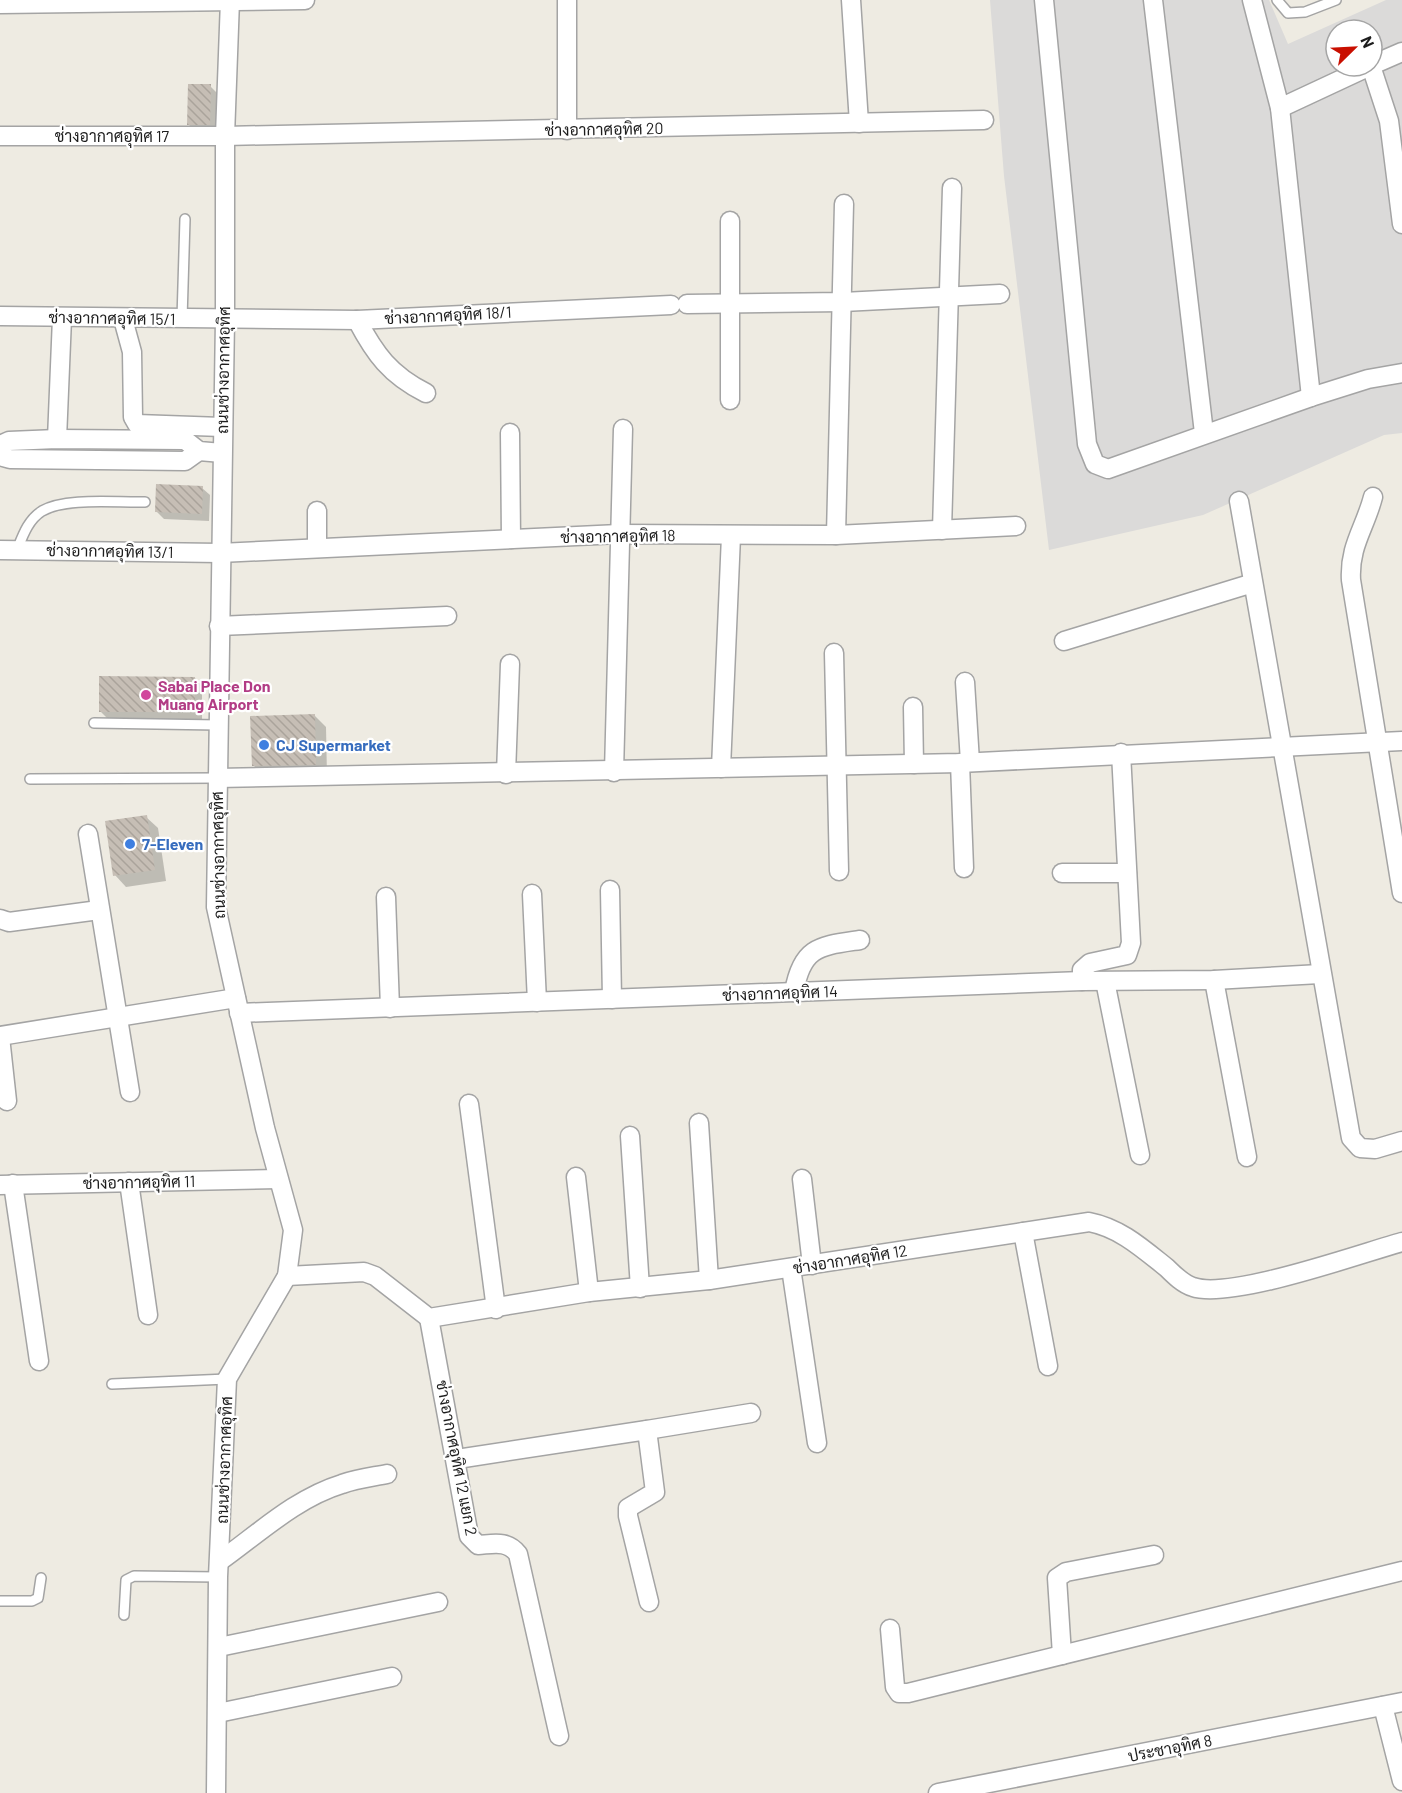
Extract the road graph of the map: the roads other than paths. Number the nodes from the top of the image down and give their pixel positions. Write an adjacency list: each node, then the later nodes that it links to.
1 (305, 0): 9 (street)
2 (567, 0): 18 (street)
3 (851, 0): 17 (street)
4 (1044, 0): 43 (street)
5 (1153, 0): 43 (street)
6 (1252, 0): 15 (street)
7 (1277, 0): 8 (lane)
8 (1336, 0)
9 (230, 1): 10 (street); 20 (street, ถนนช่างอากาศอุทิศ)
10 (0, 4)
11 (1402, 51): 12 (street)
12 (1384, 60)
13 (1345, 78): 15 (street)
14 (1375, 78): 25 (street)
15 (1280, 108): 38 (street)
16 (984, 120): 17 (street, ช่างอากาศอุทิศ 20)
17 (859, 123): 18 (street, ช่างอากาศอุทิศ 20)
18 (567, 130): 20 (street, ช่างอากาศอุทิศ 20)
19 (0, 136): 20 (street, ช่างอากาศอุทิศ 17)
20 (225, 136): 34 (street, ถนนช่างอากาศอุทิศ)
21 (952, 188): 27 (street)
22 (844, 204): 29 (street)
23 (184, 219): 33 (lane)
24 (730, 221): 28 (street)
25 (1402, 225)
26 (1000, 294): 27 (street, ช่างอากาศอุทิศ 18/1)
27 (948, 297): 29 (street, ช่างอากาศอุทิศ 18/1); 54 (street)
28 (729, 302): 29 (street, ช่างอากาศอุทิศ 18/1); 35 (street, ช่างอากาศอุทิศ 18/1); 39 (street)
29 (843, 303): 56 (street)
30 (0, 315): 31 (street, ช่างอากาศอุทิศ 15/1)
31 (62, 318): 32 (street, ช่างอากาศอุทิศ 15/1); 44 (street)
32 (123, 319): 33 (street, ช่างอากาศอุทิศ 15/1); 40 (street)
33 (182, 319): 34 (street, ช่างอากาศอุทิศ 15/1)
34 (225, 320): 35 (street, ช่างอากาศอุทิศ 18/1); 40 (street, ถนนช่างอากาศอุทิศ)
35 (357, 320): 37 (street)
36 (1402, 373): 38 (street)
37 (426, 393)
38 (1311, 397): 43 (street)
39 (730, 400)
40 (222, 427): 47 (street, ถนนช่างอากาศอุทิศ)
41 (623, 429): 55 (street)
42 (510, 433): 58 (street)
43 (1204, 433)
44 (57, 439): 45 (street); 46 (street)
45 (0, 445)
46 (199, 451): 47 (street); 48 (street)
47 (222, 453): 61 (street, ถนนช่างอากาศอุทิศ)
48 (0, 456)
49 (1373, 496): 73 (street)
50 (1239, 501): 62 (street)
51 (145, 502): 60 (lane)
52 (318, 511): 59 (street)
53 (1016, 526): 54 (street, ช่างอากาศอุทิศ 18)
54 (942, 530): 56 (street, ช่างอากาศอุทิศ 18)
55 (618, 534): 57 (street, ช่างอากาศอุทิศ 18); 58 (street, ช่างอากาศอุทิศ 18); 80 (street)
56 (836, 535): 57 (street, ช่างอากาศอุทิศ 18)
57 (731, 536): 79 (street)
58 (511, 539): 59 (street, ช่างอากาศอุทิศ 18)
59 (317, 548): 61 (street, ช่างอากาศอุทิศ 18)
60 (8, 550): 61 (street, ช่างอากาศอุทิศ 13/1)
61 (220, 552): 64 (street, ถนนช่างอากาศอุทิศ)
62 (1253, 583): 65 (street); 74 (street)
63 (447, 616): 64 (street)
64 (219, 626): 71 (street, ถนนช่างอากาศอุทิศ)
65 (1064, 641)
66 (834, 652): 78 (street)
67 (510, 664): 81 (street)
68 (965, 682): 76 (street)
69 (913, 707): 77 (street)
70 (94, 723): 71 (lane)
71 (218, 725): 82 (street, ถนนช่างอากาศอุทิศ)
72 (1402, 741): 73 (street)
73 (1379, 743): 74 (street); 90 (street)
74 (1282, 747): 75 (street); 96 (street)
75 (1121, 753): 76 (street); 88 (street)
76 (965, 763): 77 (street); 85 (street)
77 (914, 764): 78 (street)
78 (835, 766): 79 (street); 86 (street)
79 (722, 768): 80 (street)
80 (614, 772): 81 (street)
81 (506, 774): 82 (street)
82 (217, 778): 83 (lane); 103 (street, ถนนช่างอากาศอุทิศ)
83 (30, 779)
84 (88, 834): 93 (street)
85 (964, 868)
86 (839, 871)
87 (1062, 873): 88 (street)
88 (1127, 873): 98 (street)
89 (610, 890): 101 (street)
90 (1402, 893)
91 (532, 894): 102 (street)
92 (386, 897): 104 (street)
93 (99, 910): 94 (street); 105 (street)
94 (0, 919)
95 (860, 940): 100 (street)
96 (1320, 974): 97 (street, ช่างอากาศอุทิศ 14); 112 (street)
97 (1214, 980): 99 (street, ช่างอากาศอุทิศ 14); 114 (street)
98 (1082, 981): 99 (street, ช่างอากาศอุทิศ 14); 100 (street, ช่างอากาศอุทิศ 14)
99 (1105, 981): 113 (street)
100 (794, 992): 101 (street, ช่างอากาศอุทิศ 14)
101 (612, 999): 102 (street, ช่างอากาศอุทิศ 14)
102 (537, 1002): 104 (street, ช่างอากาศอุทิศ 14)
103 (237, 1006): 104 (street, ช่างอากาศอุทิศ 14); 105 (street, ช่างอากาศอุทิศ 14); 116 (street, ถนนช่างอากาศอุทิศ)
104 (390, 1008)
105 (118, 1017): 106 (street, ช่างอากาศอุทิศ 14); 107 (street)
106 (0, 1037): 108 (street)
107 (130, 1092)
108 (7, 1101)
109 (469, 1104): 128 (street)
110 (699, 1123): 125 (street)
111 (630, 1136): 126 (street)
112 (1402, 1140)
113 (1140, 1155)
114 (1247, 1157)
115 (576, 1177): 127 (street)
116 (278, 1179): 118 (street, ช่างอากาศอุทิศ 11); 124 (street, ถนนช่างอากาศอุทิศ)
117 (802, 1179): 122 (street)
118 (129, 1182): 119 (street, ช่างอากาศอุทิศ 11); 129 (street)
119 (6, 1185): 131 (street)
120 (1023, 1232): 121 (street, ช่างอากาศอุทิศ 12); 122 (street, ช่างอากาศอุทิศ 12); 132 (street)
121 (1402, 1242)
122 (812, 1265): 123 (street, ช่างอากาศอุทิศ 12)
123 (791, 1268): 125 (street, ช่างอากาศอุทิศ 12); 137 (street)
124 (287, 1276): 130 (street); 133 (street, ถนนช่างอากาศอุทิศ)
125 (709, 1280): 126 (street, ช่างอากาศอุทิศ 12)
126 (640, 1288): 127 (street, ช่างอากาศอุทิศ 12)
127 (589, 1292): 128 (street, ช่างอากาศอุทิศ 12)
128 (496, 1309): 130 (street, ช่างอากาศอุทิศ 12)
129 (148, 1314)
130 (429, 1318): 138 (street, ช่างอากาศอุทิศ 12 แยก 2)
131 (39, 1361)
132 (1048, 1366)
133 (227, 1379): 134 (lane); 141 (street, ถนนช่างอากาศอุทิศ)
134 (112, 1384)
135 (751, 1413): 136 (street)
136 (647, 1430): 138 (street); 146 (street)
137 (817, 1443)
138 (457, 1459): 155 (street, ช่างอากาศอุทิศ 12 แยก 2)
139 (387, 1474): 141 (street)
140 (1154, 1555): 150 (street)
141 (219, 1569): 147 (lane); 149 (street, ถนนช่างอากาศอุทิศ)
142 (1402, 1571): 150 (street)
143 (41, 1578): 144 (lane)
144 (0, 1601)
145 (438, 1602): 149 (street)
146 (649, 1602)
147 (124, 1615)
148 (890, 1629): 150 (street)
149 (219, 1647): 154 (street, ถนนช่างอากาศอุทิศ)
150 (1062, 1655)
151 (392, 1677): 154 (street)
152 (1402, 1702): 153 (street, ประชาอุทิศ 8)
153 (1383, 1706): 156 (street); 158 (street, ประชาอุทิศ 8)
154 (218, 1713): 157 (street, ถนนช่างอากาศอุทิศ)
155 (559, 1736)
156 (1402, 1781)
157 (216, 1793)
158 (938, 1793)

